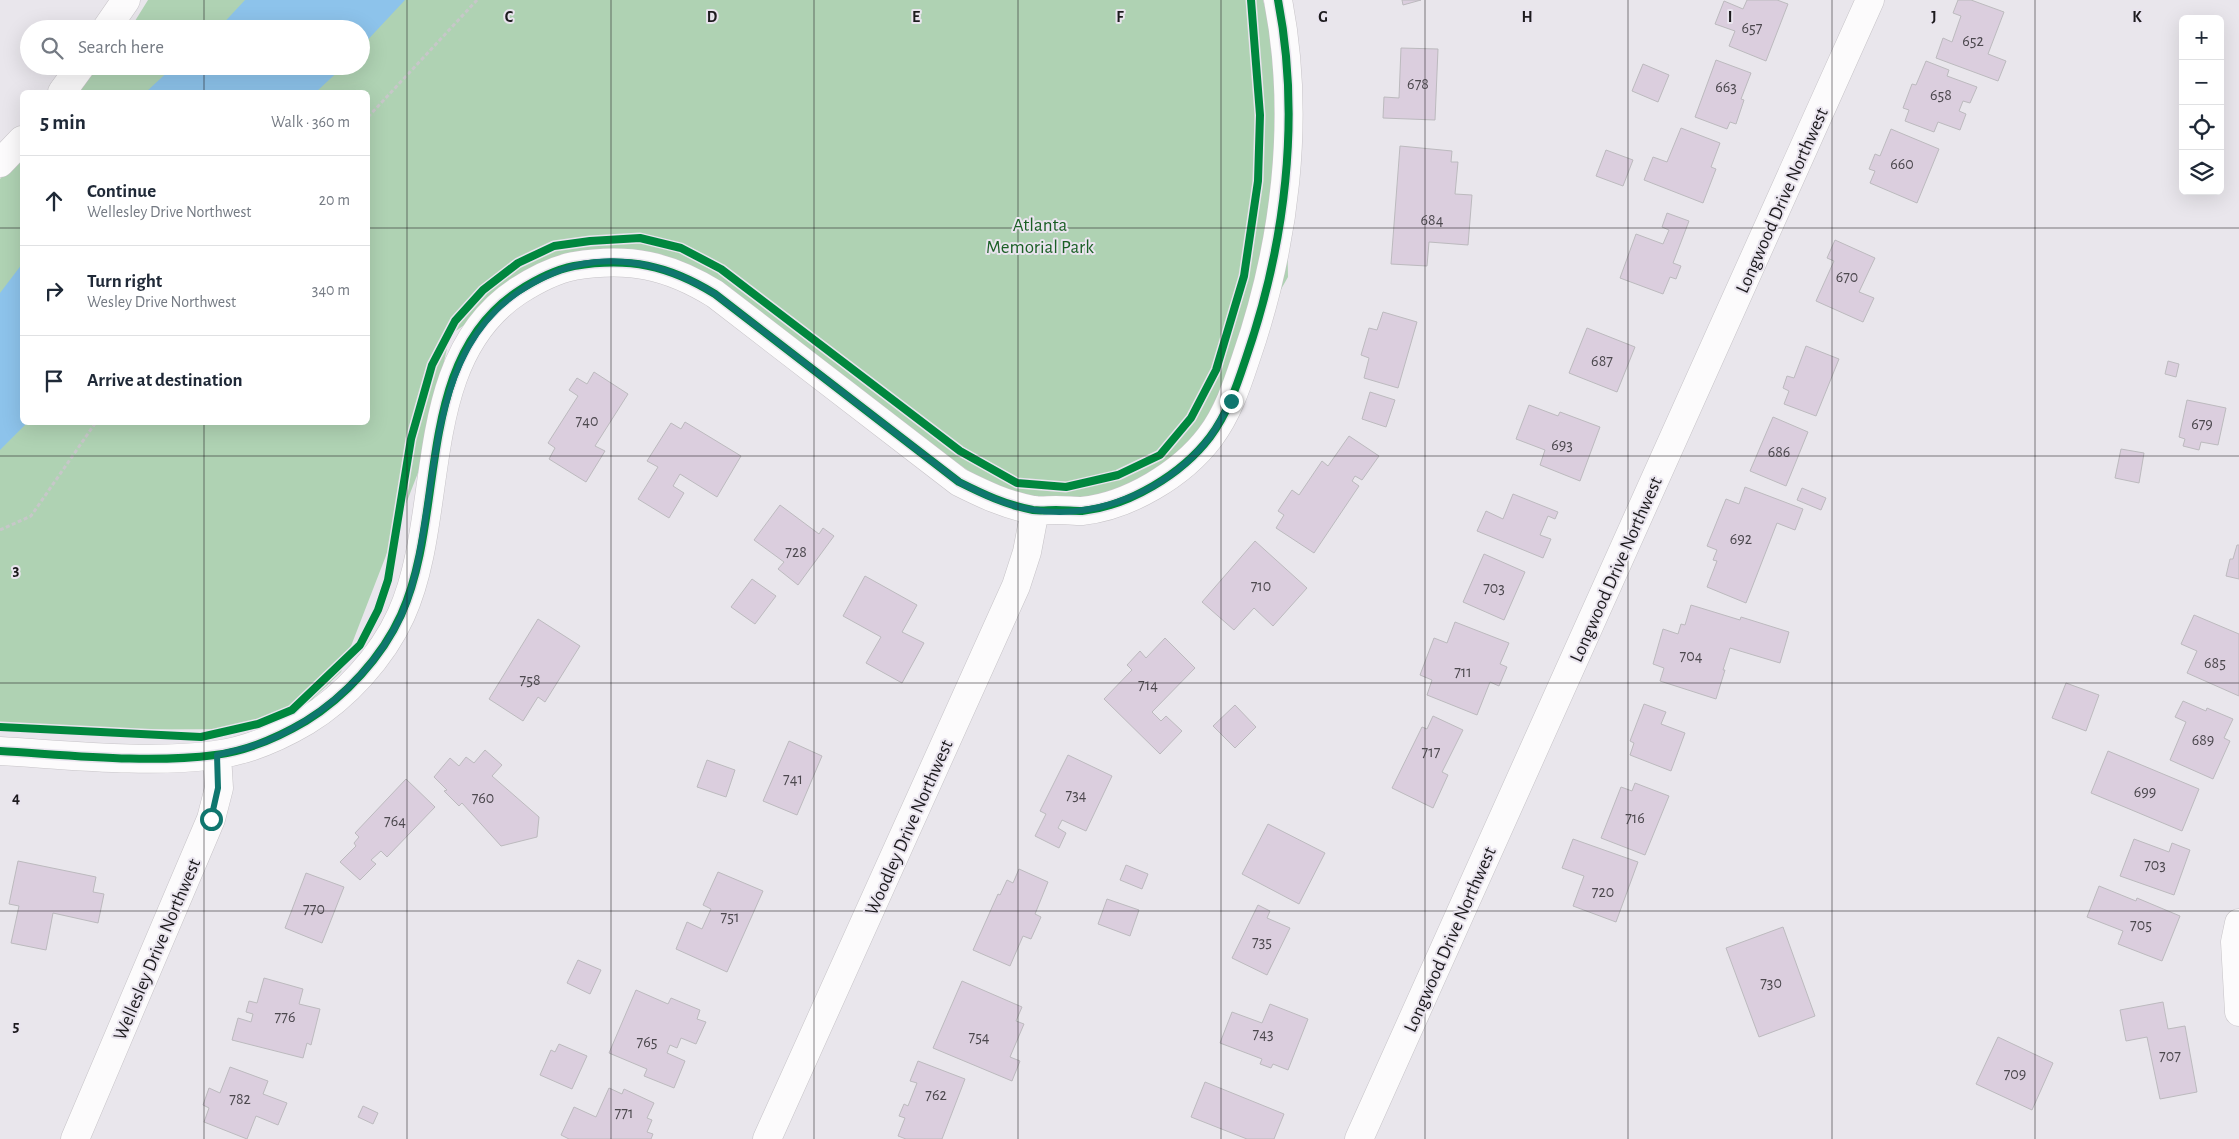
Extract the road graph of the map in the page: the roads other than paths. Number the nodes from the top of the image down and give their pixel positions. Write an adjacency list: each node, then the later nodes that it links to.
1 (126, 0): 4 (street)
2 (1278, 0): 9 (street)
3 (1870, 0): 16 (street, Longwood Drive Northwest)
4 (112, 20)
5 (74, 75): 6 (street)
6 (63, 90)
7 (20, 142): 8 (street)
8 (0, 163)
9 (1035, 510): 11 (street); 15 (street, Woodley Drive Northwest)
10 (0, 751): 11 (street)
11 (217, 755): 14 (street, Wellesley Drive Northwest)
12 (2239, 923): 13 (street)
13 (2239, 1012)
14 (75, 1139)
15 (767, 1139)
16 (1360, 1139)

